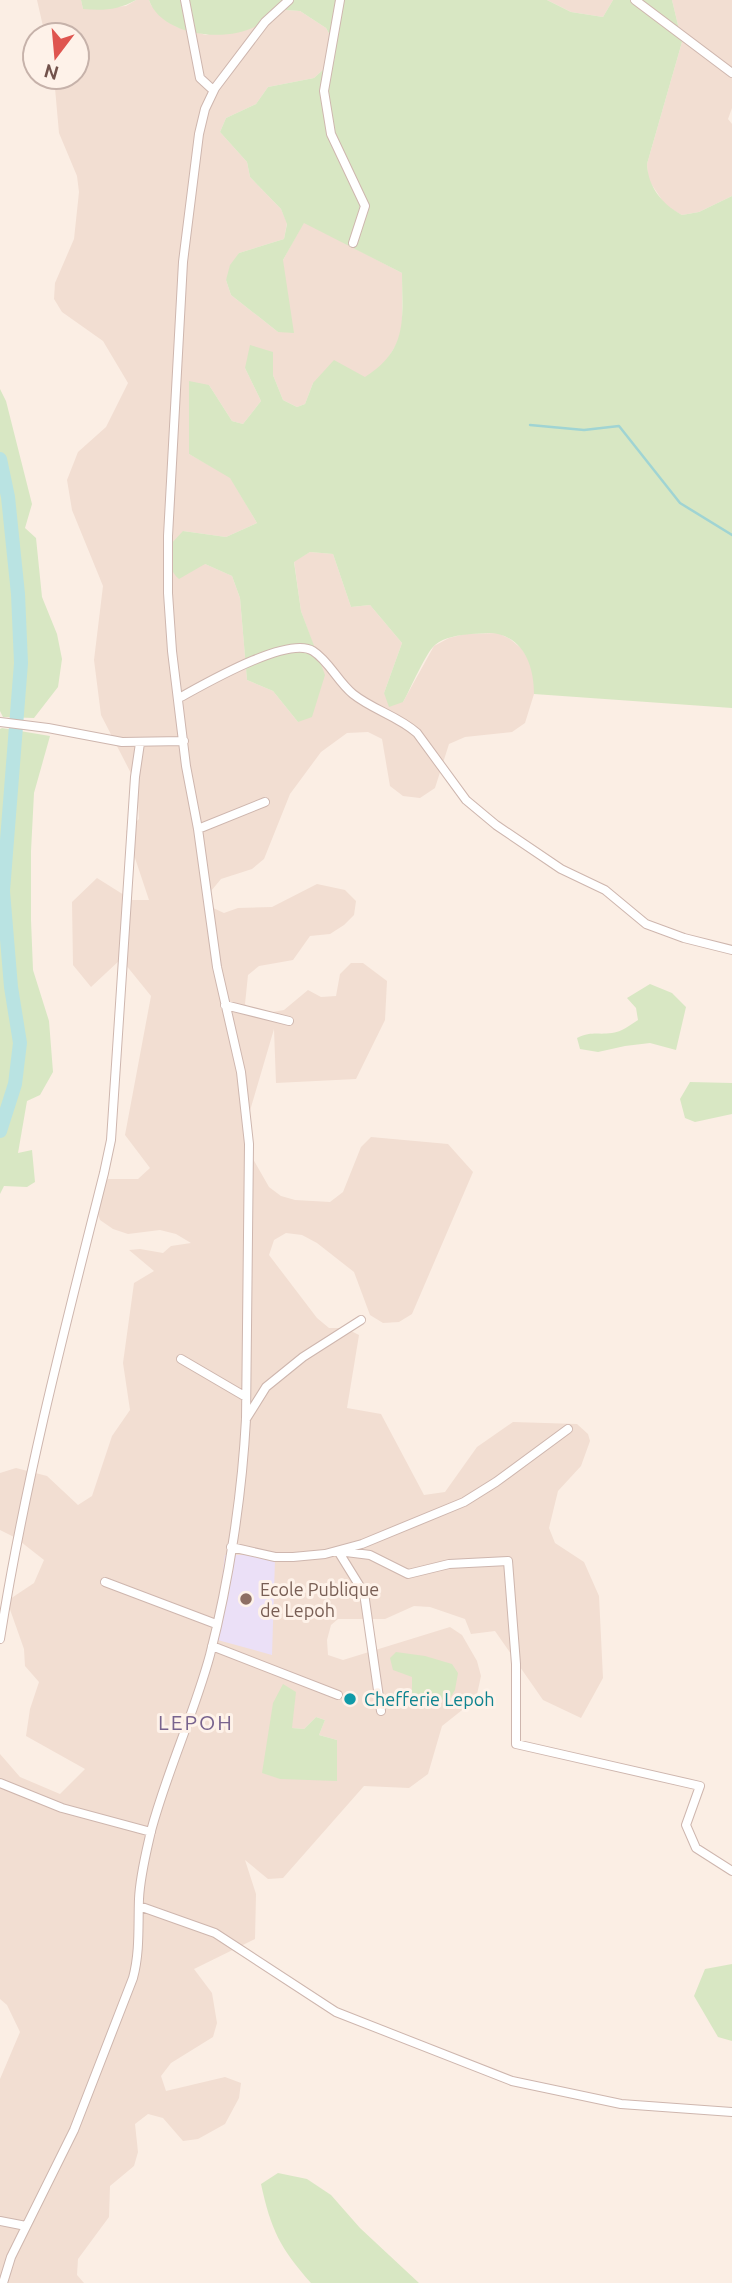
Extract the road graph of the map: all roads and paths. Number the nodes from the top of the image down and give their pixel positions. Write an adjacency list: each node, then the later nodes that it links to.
1 (185, 0): 6 (street)
2 (289, 0): 6 (street)
3 (340, 0): 7 (street)
4 (635, 0): 5 (street)
5 (732, 73)
6 (213, 90): 8 (street)
7 (353, 243)
8 (178, 698): 10 (street); 14 (street)
9 (0, 722): 11 (street)
10 (184, 741): 11 (street); 13 (street)
11 (140, 743): 26 (street)
12 (265, 802): 13 (street)
13 (198, 829): 15 (street)
14 (732, 950)
15 (225, 1005): 16 (street); 19 (street)
16 (289, 1021)
17 (360, 1320): 20 (street)
18 (181, 1359): 19 (street)
19 (246, 1397): 20 (street)
20 (246, 1419): 22 (street)
21 (568, 1429): 23 (street)
22 (231, 1547): 23 (street); 25 (street)
23 (338, 1551): 29 (street); 32 (street)
24 (105, 1582): 25 (street)
25 (216, 1624): 27 (street)
26 (0, 1639)
27 (212, 1646): 28 (street); 31 (street)
28 (338, 1695)
29 (381, 1711)
30 (0, 1783): 31 (street)
31 (151, 1832): 33 (street)
32 (732, 1871)
33 (139, 1906): 34 (street); 36 (street)
34 (732, 2112)
35 (0, 2221): 36 (street)
36 (26, 2227): 37 (street)
37 (3, 2283)

